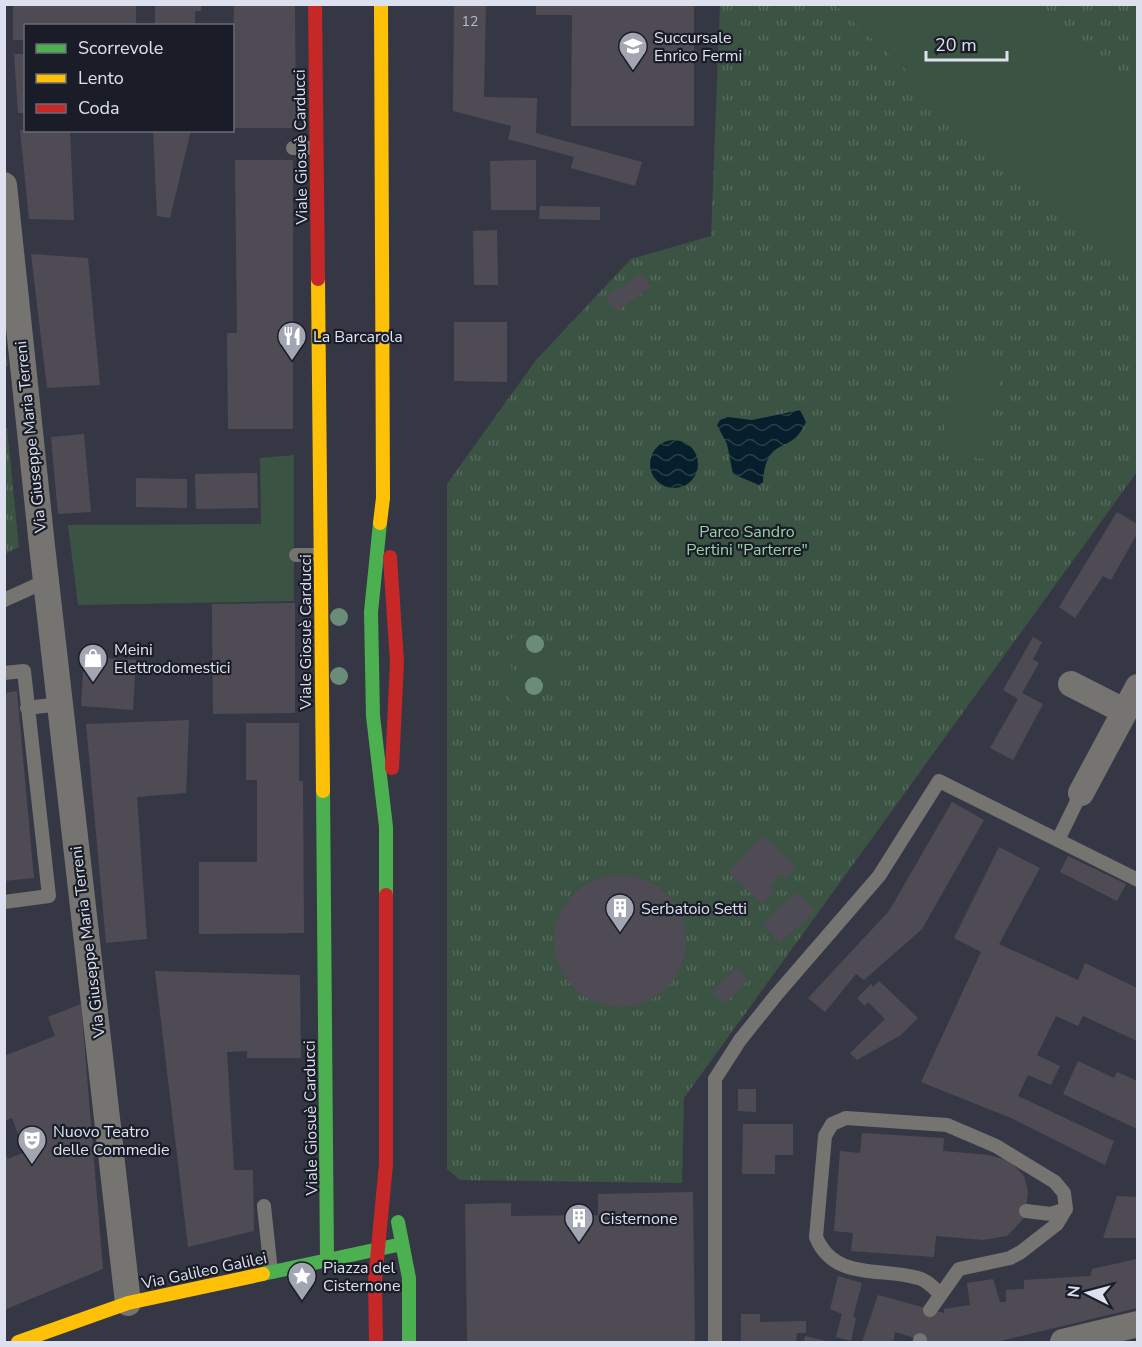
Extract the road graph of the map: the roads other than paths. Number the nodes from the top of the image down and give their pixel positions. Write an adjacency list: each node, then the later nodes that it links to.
1 (315, 4): 4 (main road, Viale Giosuè Carducci)
2 (381, 4): 7 (main road)
3 (293, 148): 4 (lane)
4 (316, 148): 9 (main road, Viale Giosuè Carducci)
5 (4, 185): 6 (street, Via Giuseppe Maria Terreni)
6 (14, 382): 10 (street, Via Giuseppe Maria Terreni)
7 (383, 498): 19 (main road); 19 (main road)
8 (296, 555): 9 (lane)
9 (321, 555): 31 (main road, Viale Giosuè Carducci)
10 (46, 581): 11 (lane); 15 (street, Via Giuseppe Maria Terreni)
11 (4, 600)
12 (4, 673): 16 (lane)
13 (1071, 684): 17 (street)
14 (1137, 687): 17 (street)
15 (60, 704): 16 (lane); 34 (street, Via Giuseppe Maria Terreni)
16 (27, 708): 22 (lane)
17 (1124, 711): 18 (street)
18 (1082, 793): 20 (lane)
19 (386, 827): 23 (main road)
20 (1058, 840): 21 (lane); 40 (lane)
21 (1137, 880)
22 (4, 902)
23 (386, 1164): 29 (main road); 30 (main road)
24 (1039, 1171): 25 (lane); 27 (lane); 33 (lane)
25 (1024, 1176)
26 (264, 1206): 32 (lane)
27 (1066, 1209): 28 (lane); 33 (lane)
28 (1026, 1211)
29 (402, 1244): 30 (main road, Via Galileo Galilei); 39 (main road)
30 (378, 1249): 31 (main road, Via Galileo Galilei); 38 (main road)
31 (327, 1260): 32 (main road, Via Galileo Galilei)
32 (271, 1272): 34 (main road, Via Galileo Galilei)
33 (940, 1294): 35 (lane)
34 (128, 1303): 37 (main road, Via Galileo Galilei)
35 (930, 1310)
36 (1137, 1324): 41 (street)
37 (18, 1342)
38 (376, 1342)
39 (410, 1342)
40 (715, 1342)
41 (1063, 1342)

